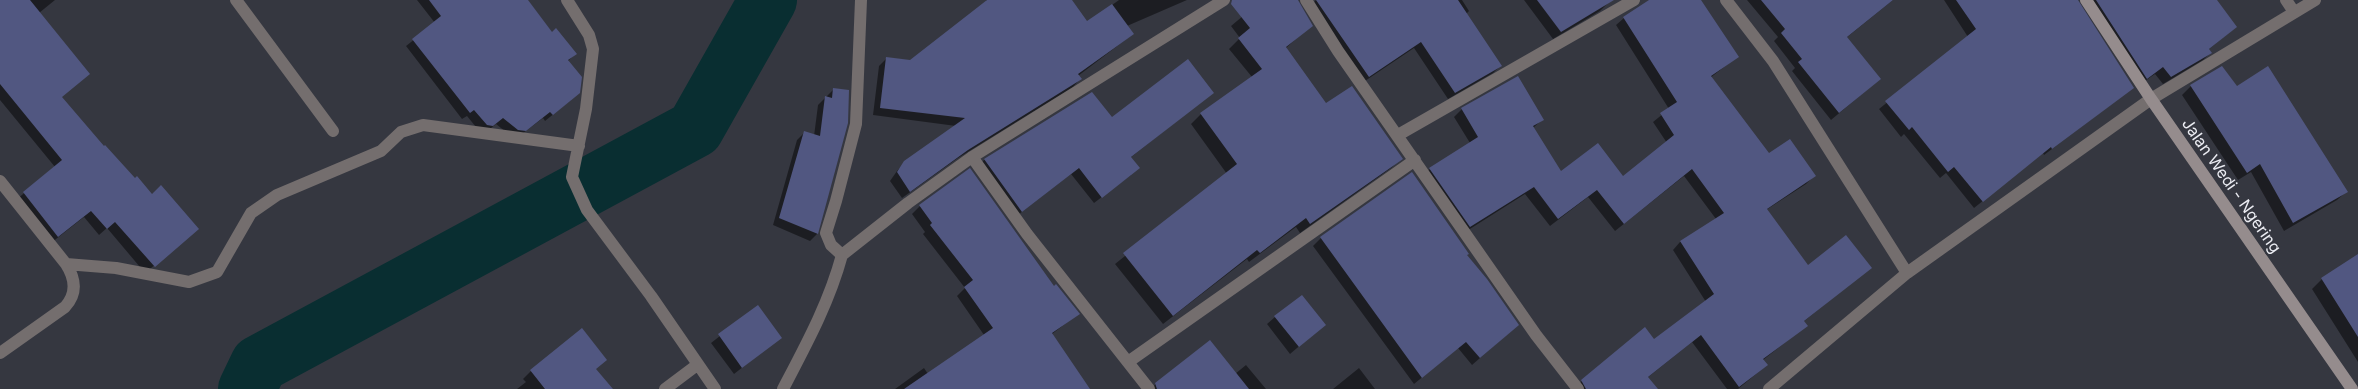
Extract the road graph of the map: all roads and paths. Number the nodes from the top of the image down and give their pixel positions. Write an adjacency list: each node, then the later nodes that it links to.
1 (236, 0): 13 (street)
2 (567, 0): 15 (street)
3 (862, 0): 19 (street)
4 (1224, 0): 16 (street)
5 (1306, 0): 14 (street)
6 (1634, 0): 14 (street)
7 (1726, 0): 21 (street)
8 (2086, 0): 12 (main road, Jalan Wedi - Ngering)
9 (2286, 0): 11 (street)
10 (2315, 0): 11 (street)
11 (2294, 12): 12 (street)
12 (2151, 98): 21 (street); 31 (main road, Jalan Wedi - Ngering)
13 (333, 131)
14 (1398, 135): 17 (street)
15 (578, 146): 20 (street); 24 (street)
16 (972, 157): 19 (street); 23 (street)
17 (1414, 160): 23 (street); 29 (street)
18 (0, 181): 20 (street)
19 (837, 251): 27 (street)
20 (66, 264): 22 (street)
21 (1907, 273): 30 (street)
22 (0, 353)
23 (1128, 362): 28 (street)
24 (698, 365): 25 (street); 26 (street)
25 (665, 389)
26 (715, 389)
27 (783, 389)
28 (1149, 389)
29 (1578, 389)
30 (1769, 389)
31 (2352, 389)

